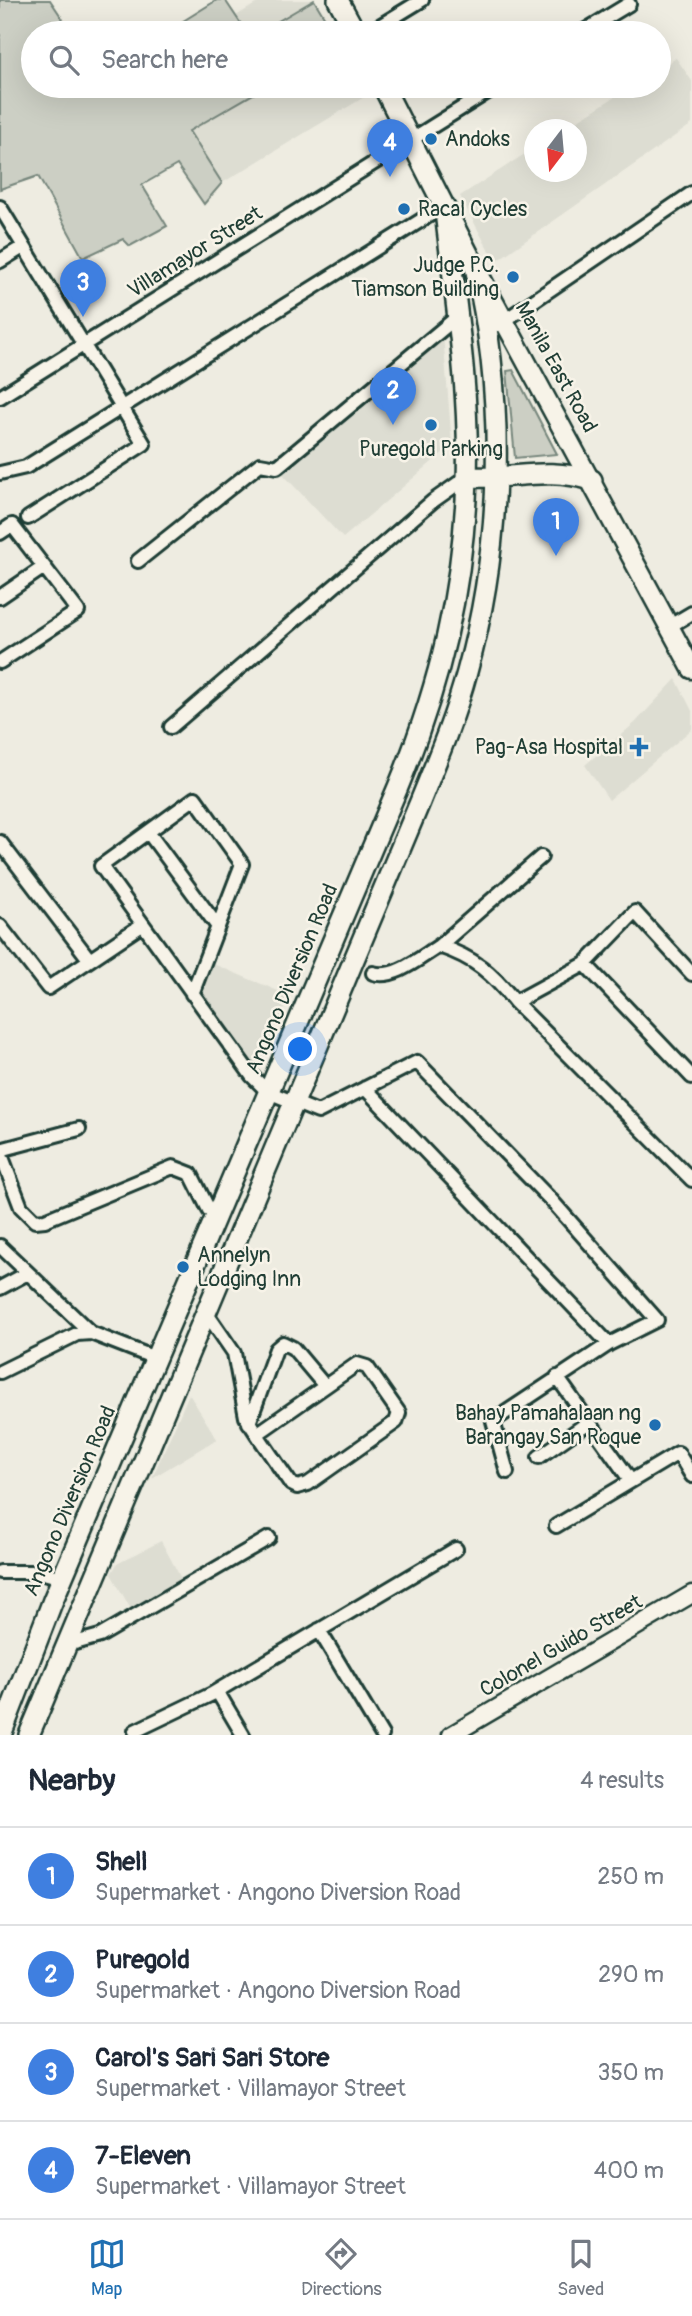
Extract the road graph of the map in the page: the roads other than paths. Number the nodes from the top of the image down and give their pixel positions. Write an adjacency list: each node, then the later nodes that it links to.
1 (338, 0): 4 (main road)
2 (422, 0): 5 (street)
3 (629, 4): 6 (street)
4 (349, 21)
5 (388, 21)
6 (601, 21)
7 (389, 98): 9 (main road, Manila East Road)
8 (478, 98): 9 (street, Villamayor Street)
9 (411, 139): 11 (main road, Manila East Road); 19 (street, Villamayor Street)
10 (692, 193): 17 (street)
11 (444, 206): 15 (main road, Manila East Road); 16 (main road, Angono Diversion Road); 21 (street)
12 (0, 207): 13 (street)
13 (23, 247): 14 (street); 19 (street)
14 (0, 261)
15 (475, 267): 17 (main road, Manila East Road); 18 (main road)
16 (457, 317): 23 (main road, Angono Diversion Road); 28 (street)
17 (504, 322): 18 (street); 25 (main road, Manila East Road)
18 (486, 333): 24 (main road)
19 (82, 343): 20 (street, Villamayor Street); 21 (street)
20 (0, 397)
21 (121, 408): 22 (street); 26 (street)
22 (0, 473)
23 (467, 477): 24 (main road); 34 (main road, Angono Diversion Road); 37 (street)
24 (496, 478): 25 (main road); 36 (main road)
25 (592, 480): 32 (main road, Manila East Road)
26 (28, 518)
27 (0, 534): 29 (street)
28 (138, 561)
29 (44, 567): 30 (street); 33 (street)
30 (0, 597)
31 (692, 613): 32 (street)
32 (670, 626): 35 (main road, Manila East Road)
33 (0, 662)
34 (441, 668): 36 (main road); 53 (main road, Angono Diversion Road)
35 (692, 669)
36 (467, 675): 54 (main road)
37 (171, 727)
38 (148, 832): 41 (street); 43 (street); 43 (street)
39 (0, 842): 45 (street)
40 (541, 857): 44 (street)
41 (142, 925): 45 (street); 49 (street)
42 (0, 926): 45 (street)
43 (218, 927): 49 (street)
44 (439, 946): 47 (street); 50 (street)
45 (89, 960)
46 (584, 964): 48 (street); 50 (street); 51 (street)
47 (373, 973)
48 (692, 974)
49 (192, 994): 53 (street)
50 (515, 1002): 57 (street)
51 (692, 1077)
52 (365, 1088): 54 (street); 65 (street); 65 (street)
53 (268, 1093): 54 (street); 58 (main road, Angono Diversion Road)
54 (293, 1103): 59 (main road)
55 (79, 1129): 56 (street)
56 (0, 1151): 58 (street)
57 (692, 1180)
58 (213, 1225): 59 (main road); 66 (main road, Angono Diversion Road)
59 (234, 1244): 63 (main road)
60 (0, 1246): 61 (street)
61 (26, 1273): 62 (street); 64 (street)
62 (0, 1288)
63 (205, 1311): 71 (street); 77 (main road)
64 (91, 1333): 66 (street); 67 (street)
65 (609, 1344): 68 (street)
66 (155, 1358): 75 (main road, Angono Diversion Road)
67 (0, 1372)
68 (557, 1377): 70 (street); 73 (street)
69 (324, 1385): 71 (street); 71 (street); 71 (street)
70 (589, 1422): 72 (street); 76 (street)
71 (253, 1428)
72 (539, 1457)
73 (507, 1472)
74 (692, 1476): 76 (street)
75 (105, 1479): 77 (main road); 82 (main road, Angono Diversion Road)
76 (631, 1481): 78 (street)
77 (130, 1490): 85 (main road)
78 (556, 1526)
79 (269, 1538): 85 (street)
80 (456, 1549): 84 (street)
81 (0, 1572): 82 (street)
82 (62, 1578): 89 (main road, Angono Diversion Road)
83 (692, 1594): 88 (street, Colonel Guido Street)
84 (319, 1630): 86 (street); 92 (street)
85 (64, 1646): 90 (main road)
86 (217, 1691): 87 (street); 91 (street)
87 (135, 1731)
88 (462, 1732)
89 (1, 1735)
90 (29, 1735)
91 (243, 1735)
92 (382, 1735)

